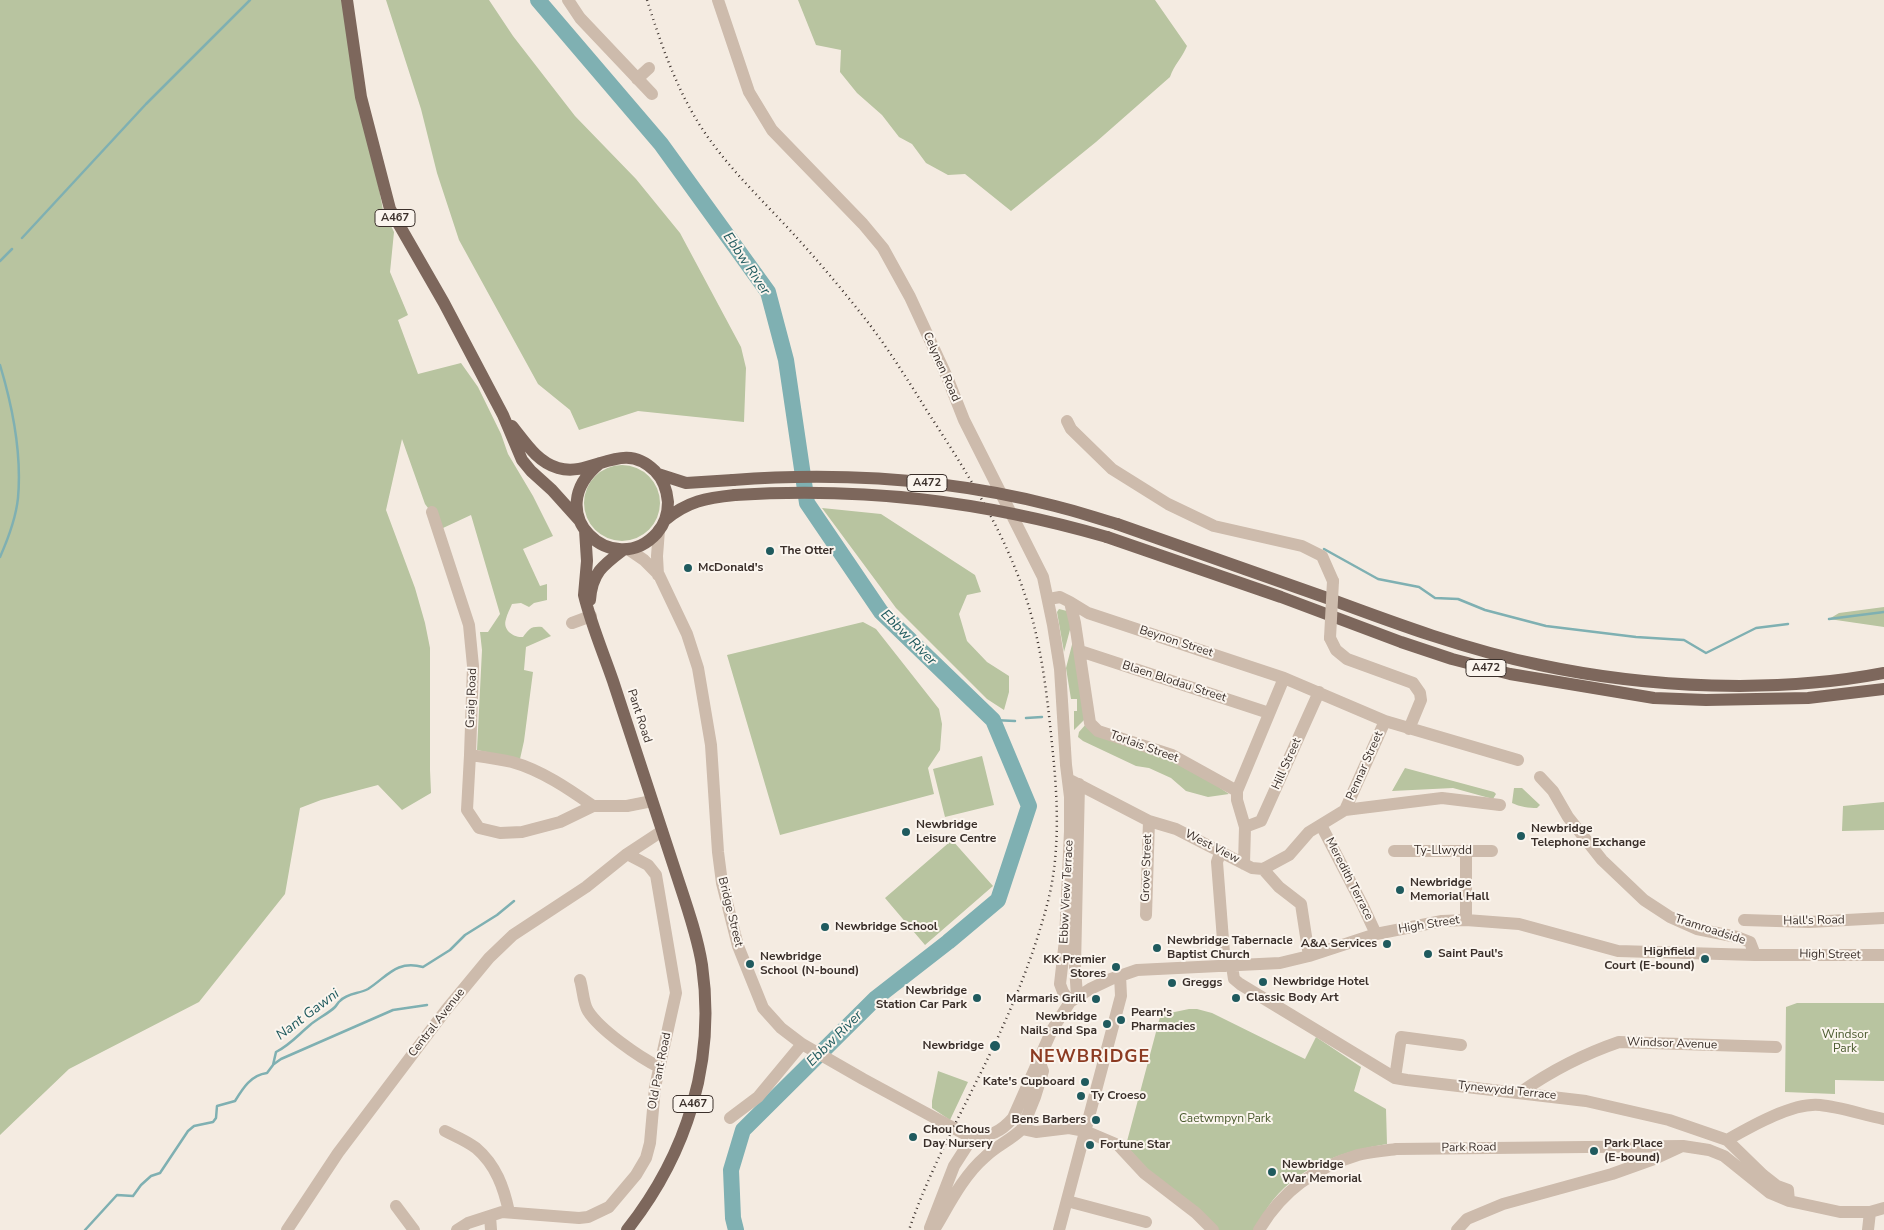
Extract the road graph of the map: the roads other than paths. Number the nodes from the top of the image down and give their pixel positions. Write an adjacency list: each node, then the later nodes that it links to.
1 (347, 0): 7 (main road, A467)
2 (568, 0): 5 (street)
3 (718, 0): 16 (street, Celynen Road)
4 (649, 68): 5 (street)
5 (637, 79): 6 (street)
6 (652, 94)
7 (503, 415): 9 (main road, A467); 12 (main road, A467)
8 (1067, 421): 27 (street, bridge)
9 (600, 463): 10 (main road, A472); 12 (main road)
10 (658, 474): 13 (main road); 21 (main road, A472, bridge)
11 (432, 512): 28 (street, Graig Road)
12 (582, 525): 14 (main road); 18 (main road, Pant Road / A467)
13 (662, 525): 14 (main road, A472); 15 (street, Bridge Street); 23 (main road, A472, bridge)
14 (625, 550): 15 (street, Bridge Street); 18 (main road, Pant Road / A467)
15 (658, 575): 61 (street, Bridge Street)
16 (1049, 599): 17 (street); 31 (street, Celynen Road)
17 (1070, 602): 20 (street, Torlais Street); 22 (street, Beynon Street)
18 (590, 613): 19 (street); 33 (main road, Pant Road / A467)
19 (572, 623)
20 (1080, 651): 25 (street, Blaen Blodau Street); 32 (street, Torlais Street)
21 (1884, 674)
22 (1284, 678): 24 (street, Beynon Street); 25 (street)
23 (1884, 689)
24 (1319, 692): 26 (street, Beynon Street); 39 (street, Hill Street)
25 (1269, 713): 32 (street)
26 (1385, 721): 27 (street); 36 (street, Pennar Street)
27 (1409, 728): 29 (street)
28 (470, 755): 35 (street); 35 (street, Graig Road)
29 (1518, 760)
30 (1540, 777): 53 (street, Tramroadside)
31 (1073, 781): 37 (street, West View); 59 (street, Celynen Road)
32 (1237, 791): 39 (street)
33 (652, 801): 35 (street); 40 (main road, Pant Road / A467)
34 (1500, 804): 36 (street)
35 (593, 806)
36 (1345, 810): 38 (street)
37 (1149, 821): 44 (street, West View); 48 (street, Grove Street)
38 (1321, 825): 47 (street); 52 (street, Meredith Terrace)
39 (1245, 827): 46 (street)
40 (662, 831): 45 (street); 87 (main road, A467)
41 (1394, 851): 42 (street, Ty-Llwydd)
42 (1466, 851): 43 (street, Ty-Llwydd); 50 (street)
43 (1492, 851)
44 (1220, 853): 46 (street, West View); 56 (street)
45 (627, 854): 64 (street, Old Pant Road); 83 (street, Central Avenue)
46 (1244, 864): 47 (street, West View)
47 (1262, 870): 55 (street, West View)
48 (1146, 915)
49 (1884, 918): 51 (street, Hall's Road)
50 (1466, 920): 52 (street, High Street); 53 (street, High Street)
51 (1744, 920)
52 (1376, 934): 55 (street, High Street)
53 (1755, 954): 54 (street, High Street)
54 (1884, 955)
55 (1308, 956): 56 (street, High Street)
56 (1229, 966): 57 (street, High Street); 65 (street, Tynewydd Terrace)
57 (1120, 975): 59 (street, High Street); 71 (street)
58 (580, 980): 64 (street)
59 (1074, 999): 63 (street)
60 (1460, 1045): 65 (street)
61 (805, 1046): 67 (street); 72 (street, Bridge Street)
62 (1776, 1048): 66 (street, Windsor Avenue)
63 (1039, 1060): 69 (street); 72 (street)
64 (659, 1067): 79 (street, Old Pant Road)
65 (1395, 1078): 66 (street, Tynewydd Terrace)
66 (1521, 1092): 73 (street, Tynewydd Terrace)
67 (730, 1118)
68 (1884, 1119): 73 (street)
69 (1022, 1129): 71 (street); 89 (street)
70 (445, 1131): 79 (street)
71 (1085, 1131): 75 (street); 91 (street)
72 (972, 1138): 88 (street)
73 (1727, 1140): 76 (street, Tynewydd Terrace)
74 (1683, 1146): 76 (street, Park Road); 92 (street, Park Road); 93 (street)
75 (1067, 1201): 82 (street); 90 (street)
76 (1789, 1201): 80 (street, Park Road)
77 (396, 1206): 84 (street)
78 (1884, 1208): 80 (street, Park Road)
79 (509, 1212): 81 (street, Old Pant Road)
80 (1870, 1212): 94 (street)
81 (490, 1216): 85 (street, Old Pant Road); 86 (street)
82 (1146, 1222)
83 (287, 1230)
84 (414, 1230)
85 (457, 1230)
86 (491, 1230)
87 (627, 1230)
88 (929, 1230)
89 (934, 1230)
90 (1059, 1230)
91 (1213, 1230)
92 (1259, 1230)
93 (1457, 1230)
94 (1868, 1230)

